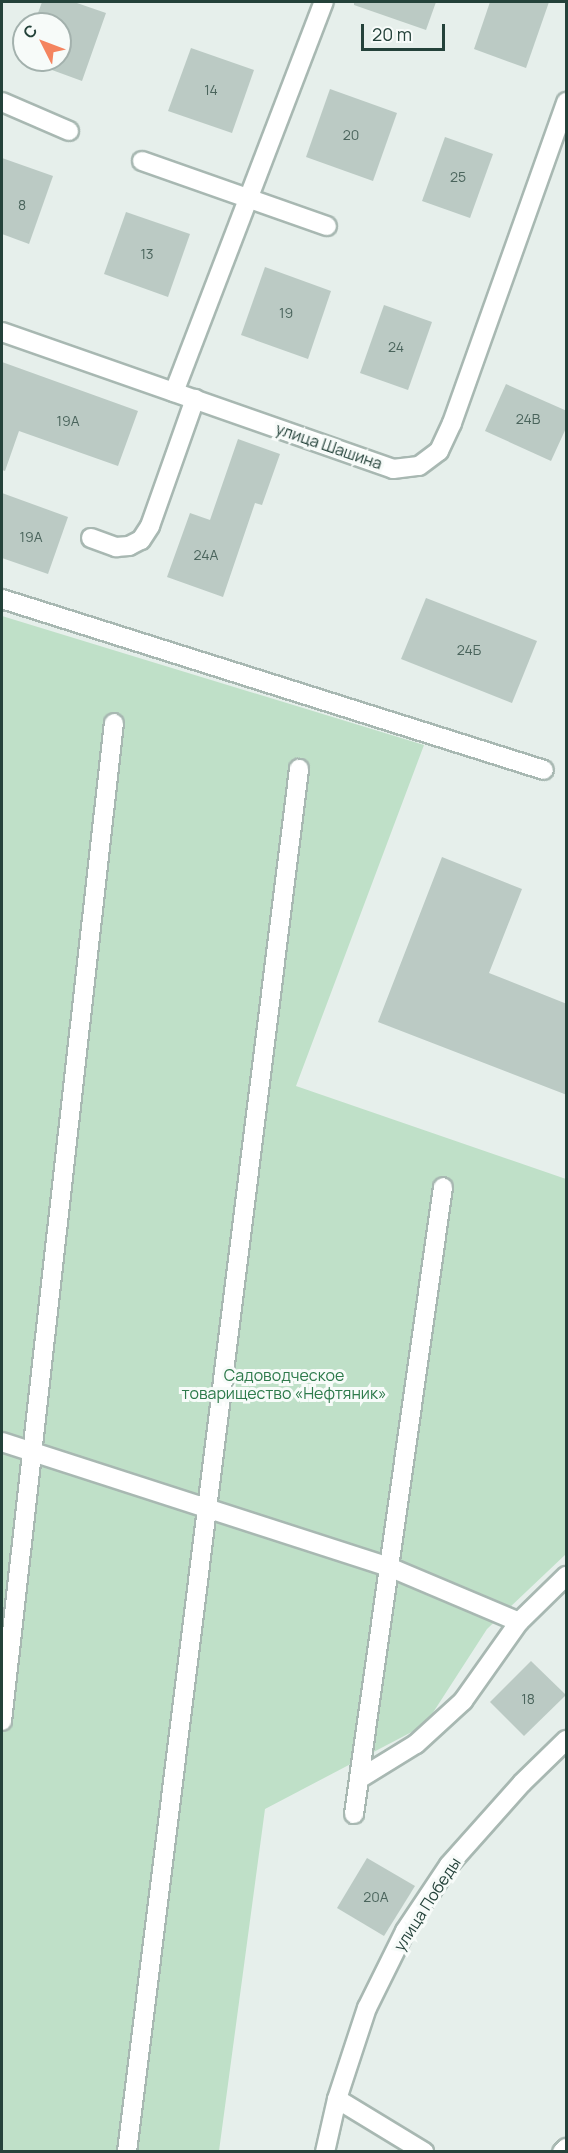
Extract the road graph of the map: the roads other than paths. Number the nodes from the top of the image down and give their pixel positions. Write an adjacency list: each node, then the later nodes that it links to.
1 (324, 2): 6 (street)
2 (2, 102): 4 (street)
3 (567, 102): 10 (street, улица Шашина)
4 (69, 131)
5 (142, 161): 6 (street)
6 (248, 198): 7 (street); 9 (street)
7 (327, 226)
8 (2, 332): 9 (street, улица Шашина)
9 (174, 392): 10 (street, улица Шашина)
10 (195, 399): 11 (street)
11 (91, 538)
12 (2, 599): 15 (street)
13 (114, 723): 18 (street)
14 (299, 769): 19 (street)
15 (544, 770)
16 (443, 1187): 20 (street)
17 (2, 1442): 18 (street)
18 (32, 1452): 19 (street); 23 (street)
19 (207, 1510): 20 (street); 29 (street)
20 (389, 1567): 22 (street); 25 (street)
21 (567, 1576): 22 (street)
22 (519, 1622): 25 (street)
23 (2, 1721)
24 (567, 1740): 27 (street, улица Победы)
25 (359, 1779): 26 (street)
26 (354, 1814)
27 (337, 2099): 30 (street, улица Победы); 31 (street)
28 (567, 2148): 32 (street)
29 (128, 2151)
30 (325, 2151)
31 (424, 2151)
32 (562, 2151)

